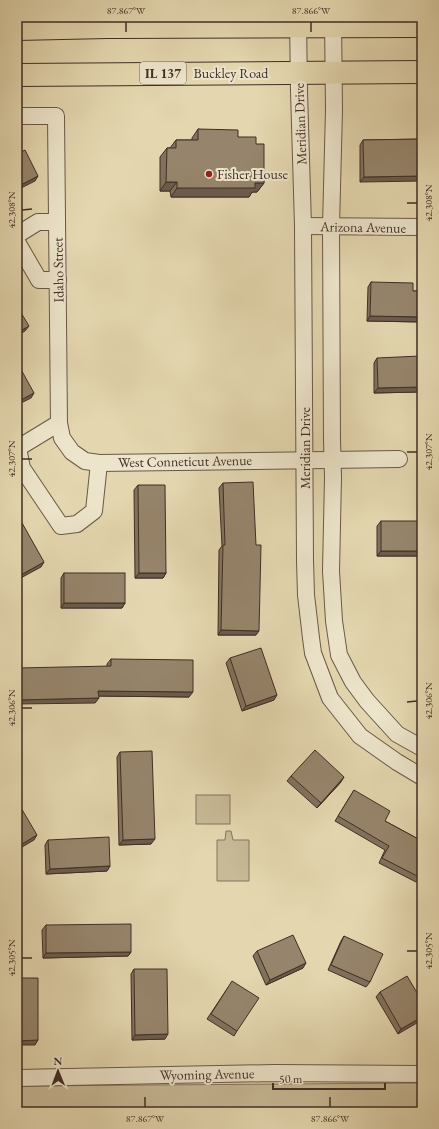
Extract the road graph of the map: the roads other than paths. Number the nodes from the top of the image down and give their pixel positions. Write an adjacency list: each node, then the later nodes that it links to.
1 (298, 21): 2 (highway); 4 (highway); 5 (street, Meridian Drive)
2 (332, 22): 3 (highway); 6 (street, Meridian Drive)
3 (422, 26)
4 (17, 29)
5 (299, 72): 6 (highway, Buckley Road / IL 137); 8 (highway, Buckley Road / IL 137); 11 (street, Meridian Drive)
6 (333, 72): 7 (highway, Buckley Road / IL 137); 12 (street, Meridian Drive)
7 (422, 72)
8 (17, 74)
9 (17, 116): 10 (street, Idaho Street)
10 (57, 222): 14 (street); 16 (street, Idaho Street)
11 (303, 226): 12 (street, Arizona Avenue); 20 (street, Meridian Drive)
12 (331, 226): 13 (street, Arizona Avenue); 18 (street, Meridian Drive)
13 (422, 227)
14 (17, 235)
15 (17, 242): 16 (street)
16 (58, 280): 17 (street, Idaho Street)
17 (59, 423): 21 (street, West Conneticut Avenue); 21 (street)
18 (333, 459): 19 (street, West Conneticut Avenue); 20 (street, West Conneticut Avenue); 22 (street, Meridian Drive)
19 (399, 459)
20 (305, 460): 21 (street, West Conneticut Avenue); 23 (street, Meridian Drive)
21 (99, 463)
22 (422, 748)
23 (422, 777)
24 (422, 1074): 25 (street, Wyoming Avenue)
25 (17, 1078)

